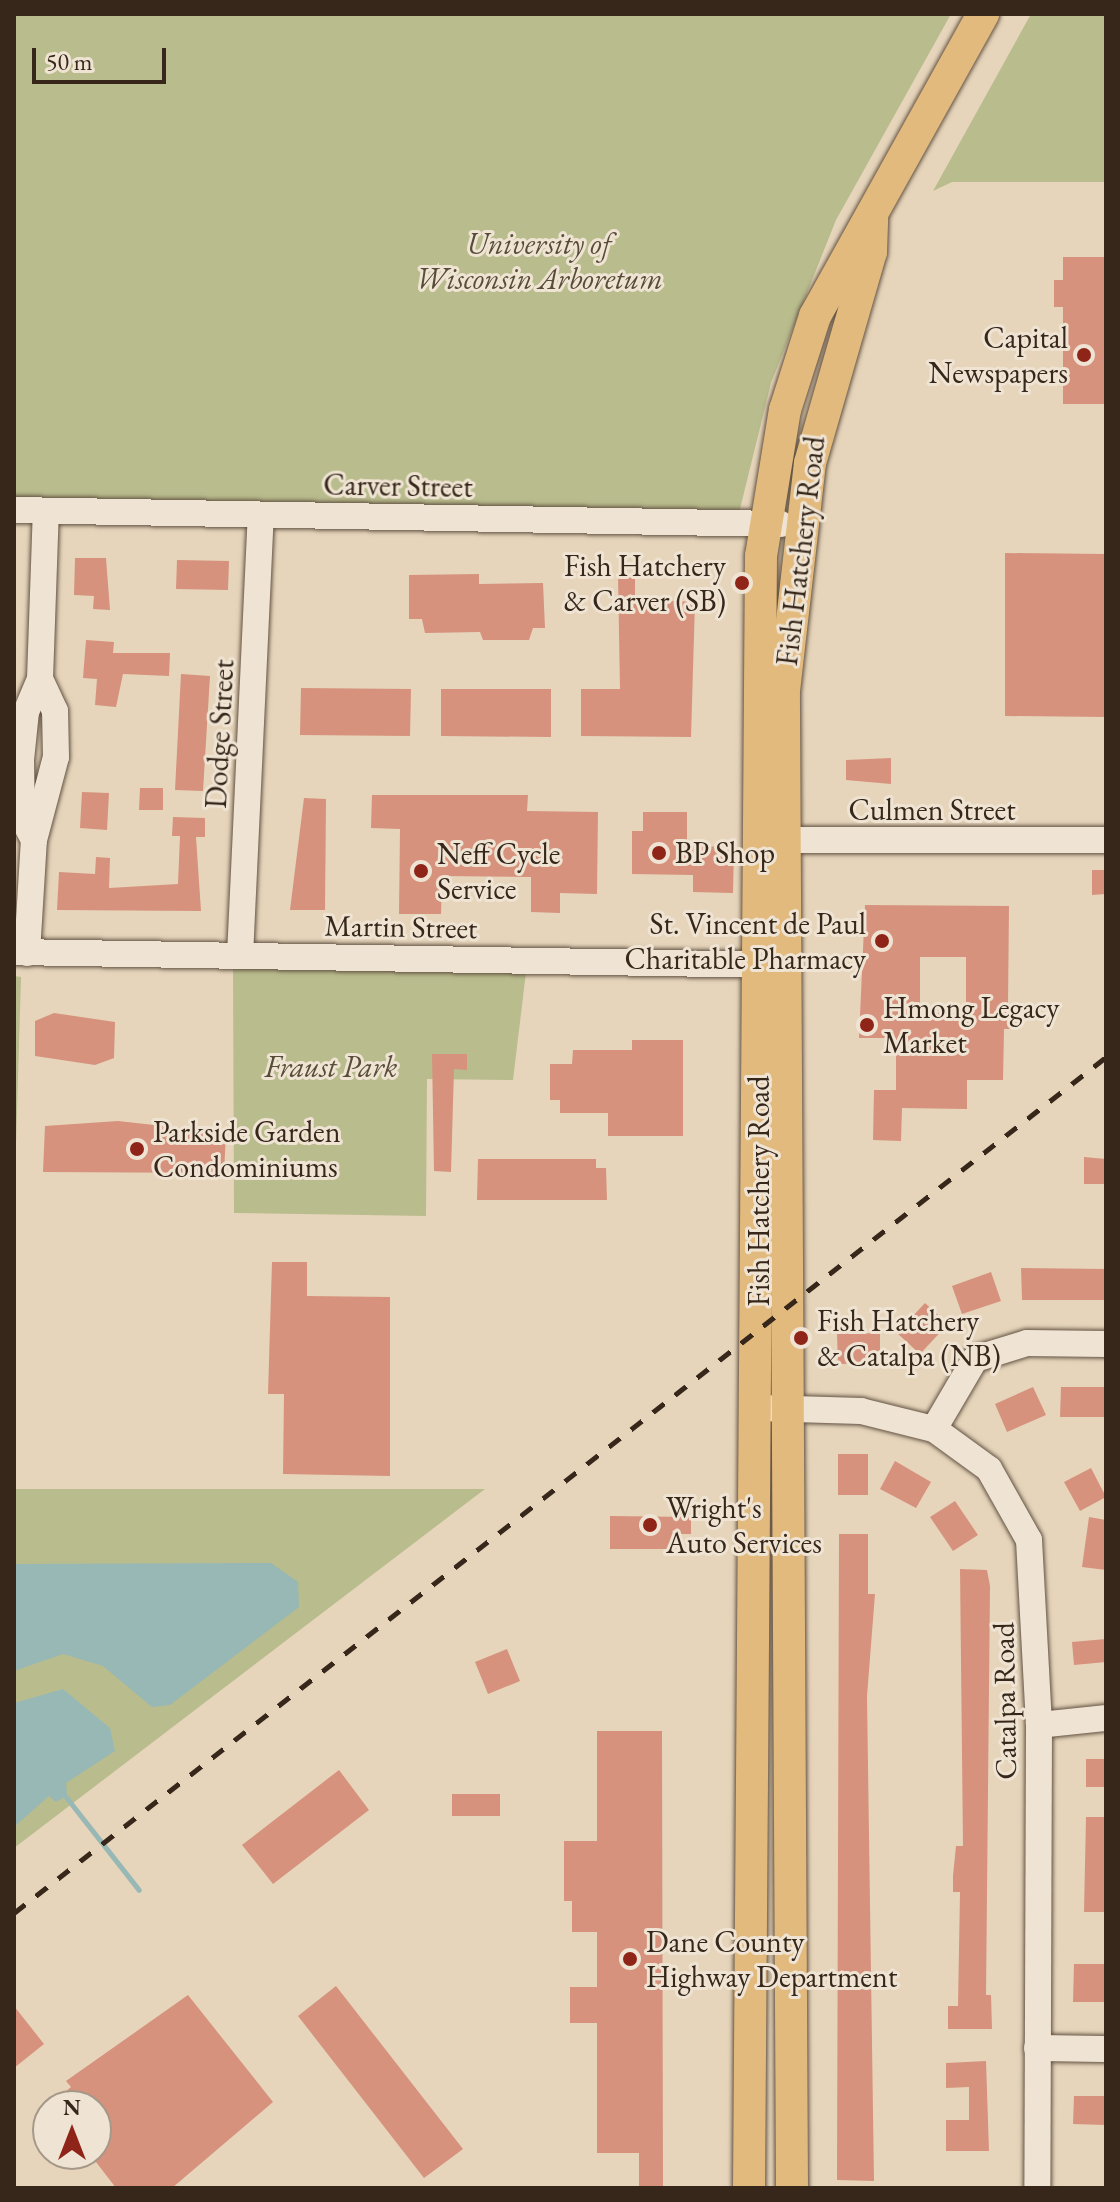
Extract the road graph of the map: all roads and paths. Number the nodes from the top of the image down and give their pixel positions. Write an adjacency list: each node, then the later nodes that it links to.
1 (983, 14): 2 (main road, Fish Hatchery Road)
2 (872, 218): 6 (main road, Fish Hatchery Road); 7 (main road, Fish Hatchery Road)
3 (14, 510): 4 (street, Carver Street)
4 (46, 511): 5 (street, Carver Street); 9 (street)
5 (261, 516): 6 (street, Carver Street); 10 (street, Dodge Street)
6 (773, 524): 7 (main road, Fish Hatchery Road)
7 (772, 840): 8 (street, Culmen Street); 11 (main road, Fish Hatchery Road)
8 (1106, 840)
9 (21, 952): 10 (street, Martin Street)
10 (240, 956): 11 (street, Martin Street)
11 (772, 965): 13 (main road, Fish Hatchery Road)
12 (1106, 1344): 14 (street)
13 (774, 1408): 14 (street, Catalpa Road); 19 (main road, Fish Hatchery Road); 20 (main road, Fish Hatchery Road)
14 (934, 1429): 16 (street, Catalpa Road)
15 (1106, 1718): 16 (street)
16 (1039, 1725): 17 (street, Catalpa Road)
17 (1037, 2048): 18 (street); 21 (street, Catalpa Road)
18 (1106, 2049)
19 (749, 2188)
20 (792, 2188)
21 (1037, 2188)

